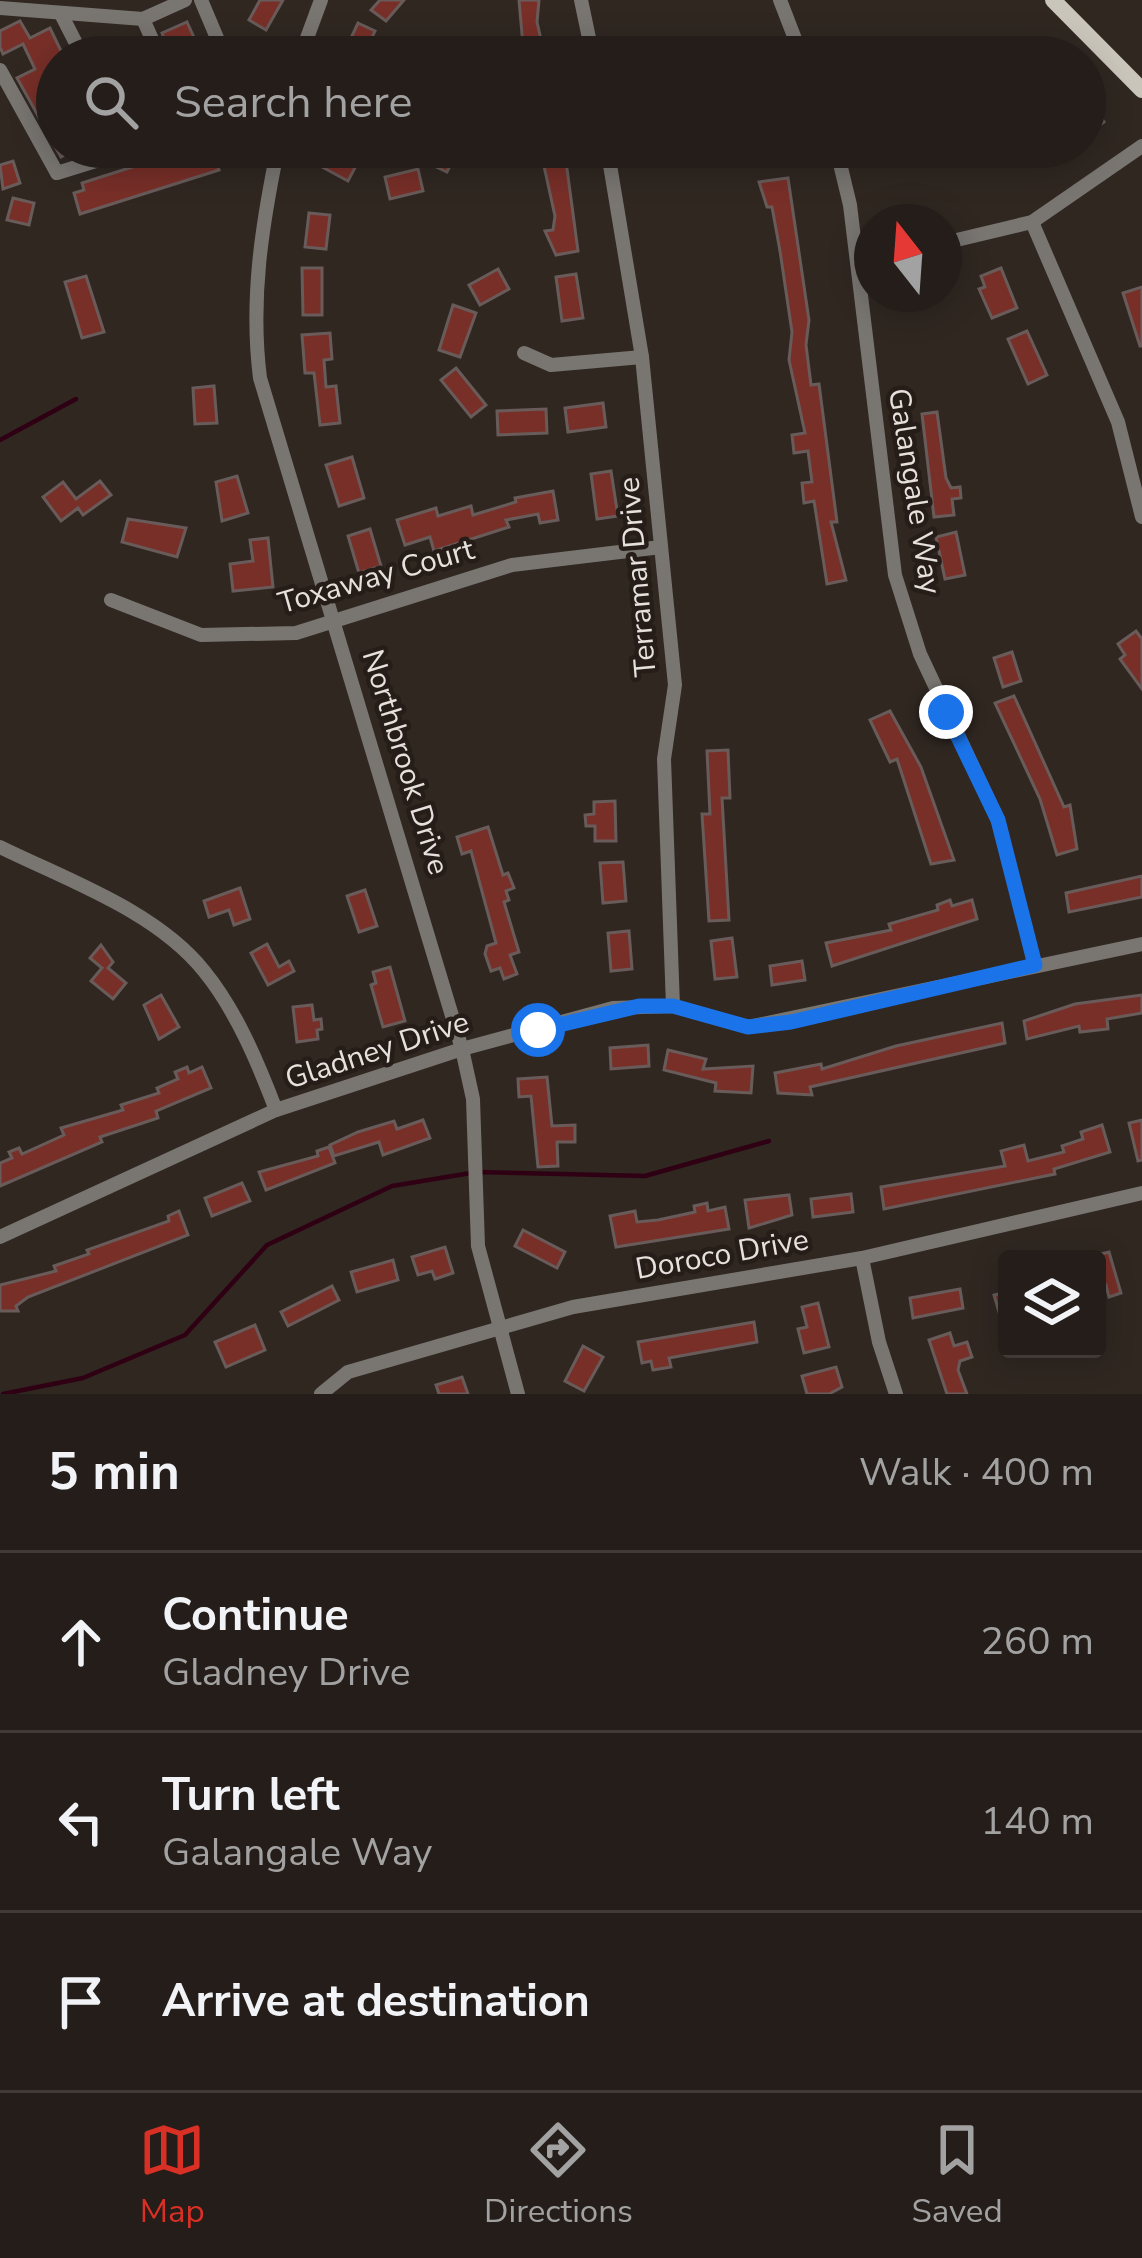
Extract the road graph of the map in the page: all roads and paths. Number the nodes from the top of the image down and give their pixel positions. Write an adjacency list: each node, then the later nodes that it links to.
1 (185, 0): 9 (street)
2 (201, 0): 12 (street)
3 (321, 0): 13 (street)
4 (581, 0): 14 (street)
5 (780, 0): 15 (street)
6 (1053, 0): 16 (main road)
7 (0, 8): 8 (street)
8 (61, 14): 9 (street); 10 (street)
9 (142, 19): 11 (street)
10 (72, 36)
11 (150, 36)
12 (216, 36)
13 (305, 36)
14 (589, 36)
15 (794, 36)
16 (1089, 36)
17 (1106, 54): 19 (main road)
18 (0, 70): 20 (street)
19 (1142, 90)
20 (36, 135)
21 (1142, 146): 26 (street)
22 (274, 168): 34 (street, Northbrook Drive)
23 (611, 168): 30 (street, Terramar Drive)
24 (841, 168): 25 (street, Galangale Way)
25 (854, 219)
26 (1032, 222): 27 (street); 31 (street)
27 (962, 239)
28 (870, 312): 37 (street, Galangale Way)
29 (524, 353): 30 (street)
30 (642, 356): 32 (street, Terramar Drive)
31 (1142, 517)
32 (662, 547): 34 (street, Toxaway Court); 38 (street, Terramar Drive)
33 (111, 600): 34 (street, Toxaway Court)
34 (334, 618): 39 (street, Northbrook Drive)
35 (0, 847): 40 (street)
36 (1142, 944): 37 (street, Gladney Drive)
37 (1035, 965): 38 (street, Gladney Drive)
38 (673, 1006): 39 (street, Gladney Drive)
39 (462, 1049): 40 (street, Gladney Drive); 44 (street, Northbrook Drive)
40 (276, 1110): 42 (street, Gladney Drive)
41 (1142, 1193): 43 (street, Doroco Drive)
42 (0, 1238)
43 (862, 1258): 44 (street, Doroco Drive); 47 (street)
44 (500, 1328): 45 (street, Doroco Drive); 46 (street, Northbrook Drive)
45 (321, 1394)
46 (518, 1394)
47 (896, 1394)

